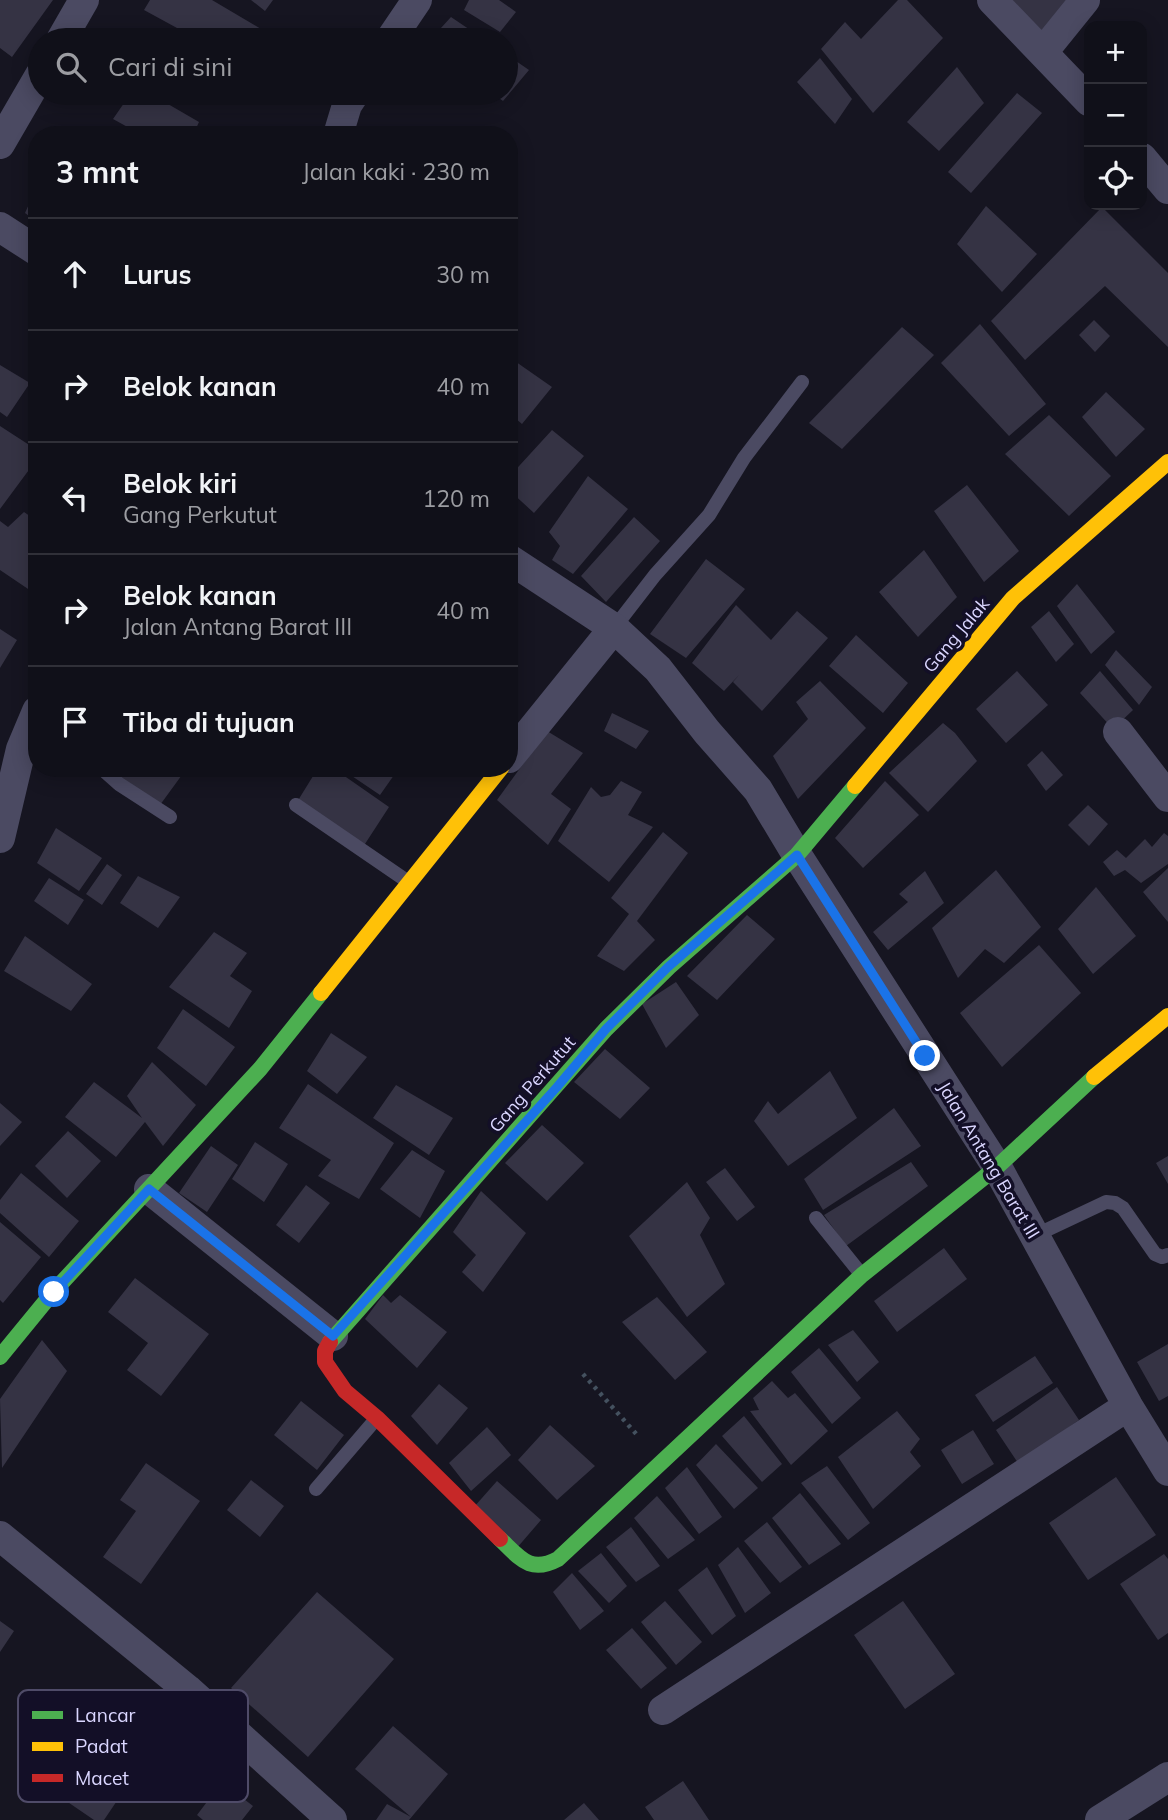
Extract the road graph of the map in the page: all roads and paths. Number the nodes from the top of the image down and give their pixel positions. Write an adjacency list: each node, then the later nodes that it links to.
1 (84, 0): 5 (street)
2 (417, 0): 6 (street)
3 (992, 0): 7 (street)
4 (1085, 0): 7 (street)
5 (68, 28)
6 (398, 28)
7 (1043, 52): 9 (street)
8 (28, 96): 12 (street)
9 (1084, 96)
10 (347, 105): 11 (street)
11 (341, 126)
12 (0, 144)
13 (1147, 164): 14 (street)
14 (1168, 189)
15 (0, 227): 16 (street)
16 (28, 245)
17 (802, 382): 20 (lane)
18 (1168, 462): 30 (street, Gang Jalak)
19 (518, 565): 20 (street, Jalan Antang Barat III)
20 (614, 628): 23 (street); 30 (street, Jalan Antang Barat III)
21 (1118, 732): 26 (street)
22 (28, 733): 29 (street)
23 (518, 747)
24 (111, 777): 28 (lane)
25 (494, 777): 31 (street)
26 (1168, 797)
27 (296, 805): 31 (lane)
28 (170, 817)
29 (0, 838)
30 (797, 855): 33 (street, Jalan Antang Barat III); 39 (street, Gang Perkutut)
31 (408, 881): 34 (street)
32 (1168, 1016): 33 (street)
33 (997, 1167): 36 (street, Jalan Antang Barat III); 38 (street)
34 (149, 1189): 39 (street); 40 (street)
35 (816, 1218): 38 (lane)
36 (1036, 1235): 37 (lane); 42 (street, Jalan Antang Barat III)
37 (1168, 1255)
38 (862, 1275): 44 (street)
39 (329, 1349): 43 (street)
40 (0, 1357)
41 (583, 1374): 44 (path)
42 (1128, 1406): 45 (street, Jalan Antang Barat III); 49 (street)
43 (377, 1418): 44 (street); 46 (lane)
44 (661, 1463)
45 (1168, 1471)
46 (316, 1489)
47 (0, 1536): 48 (street)
48 (188, 1690)
49 (663, 1710)
50 (248, 1744): 52 (street)
51 (1168, 1777): 53 (street)
52 (332, 1820)
53 (1100, 1820)

